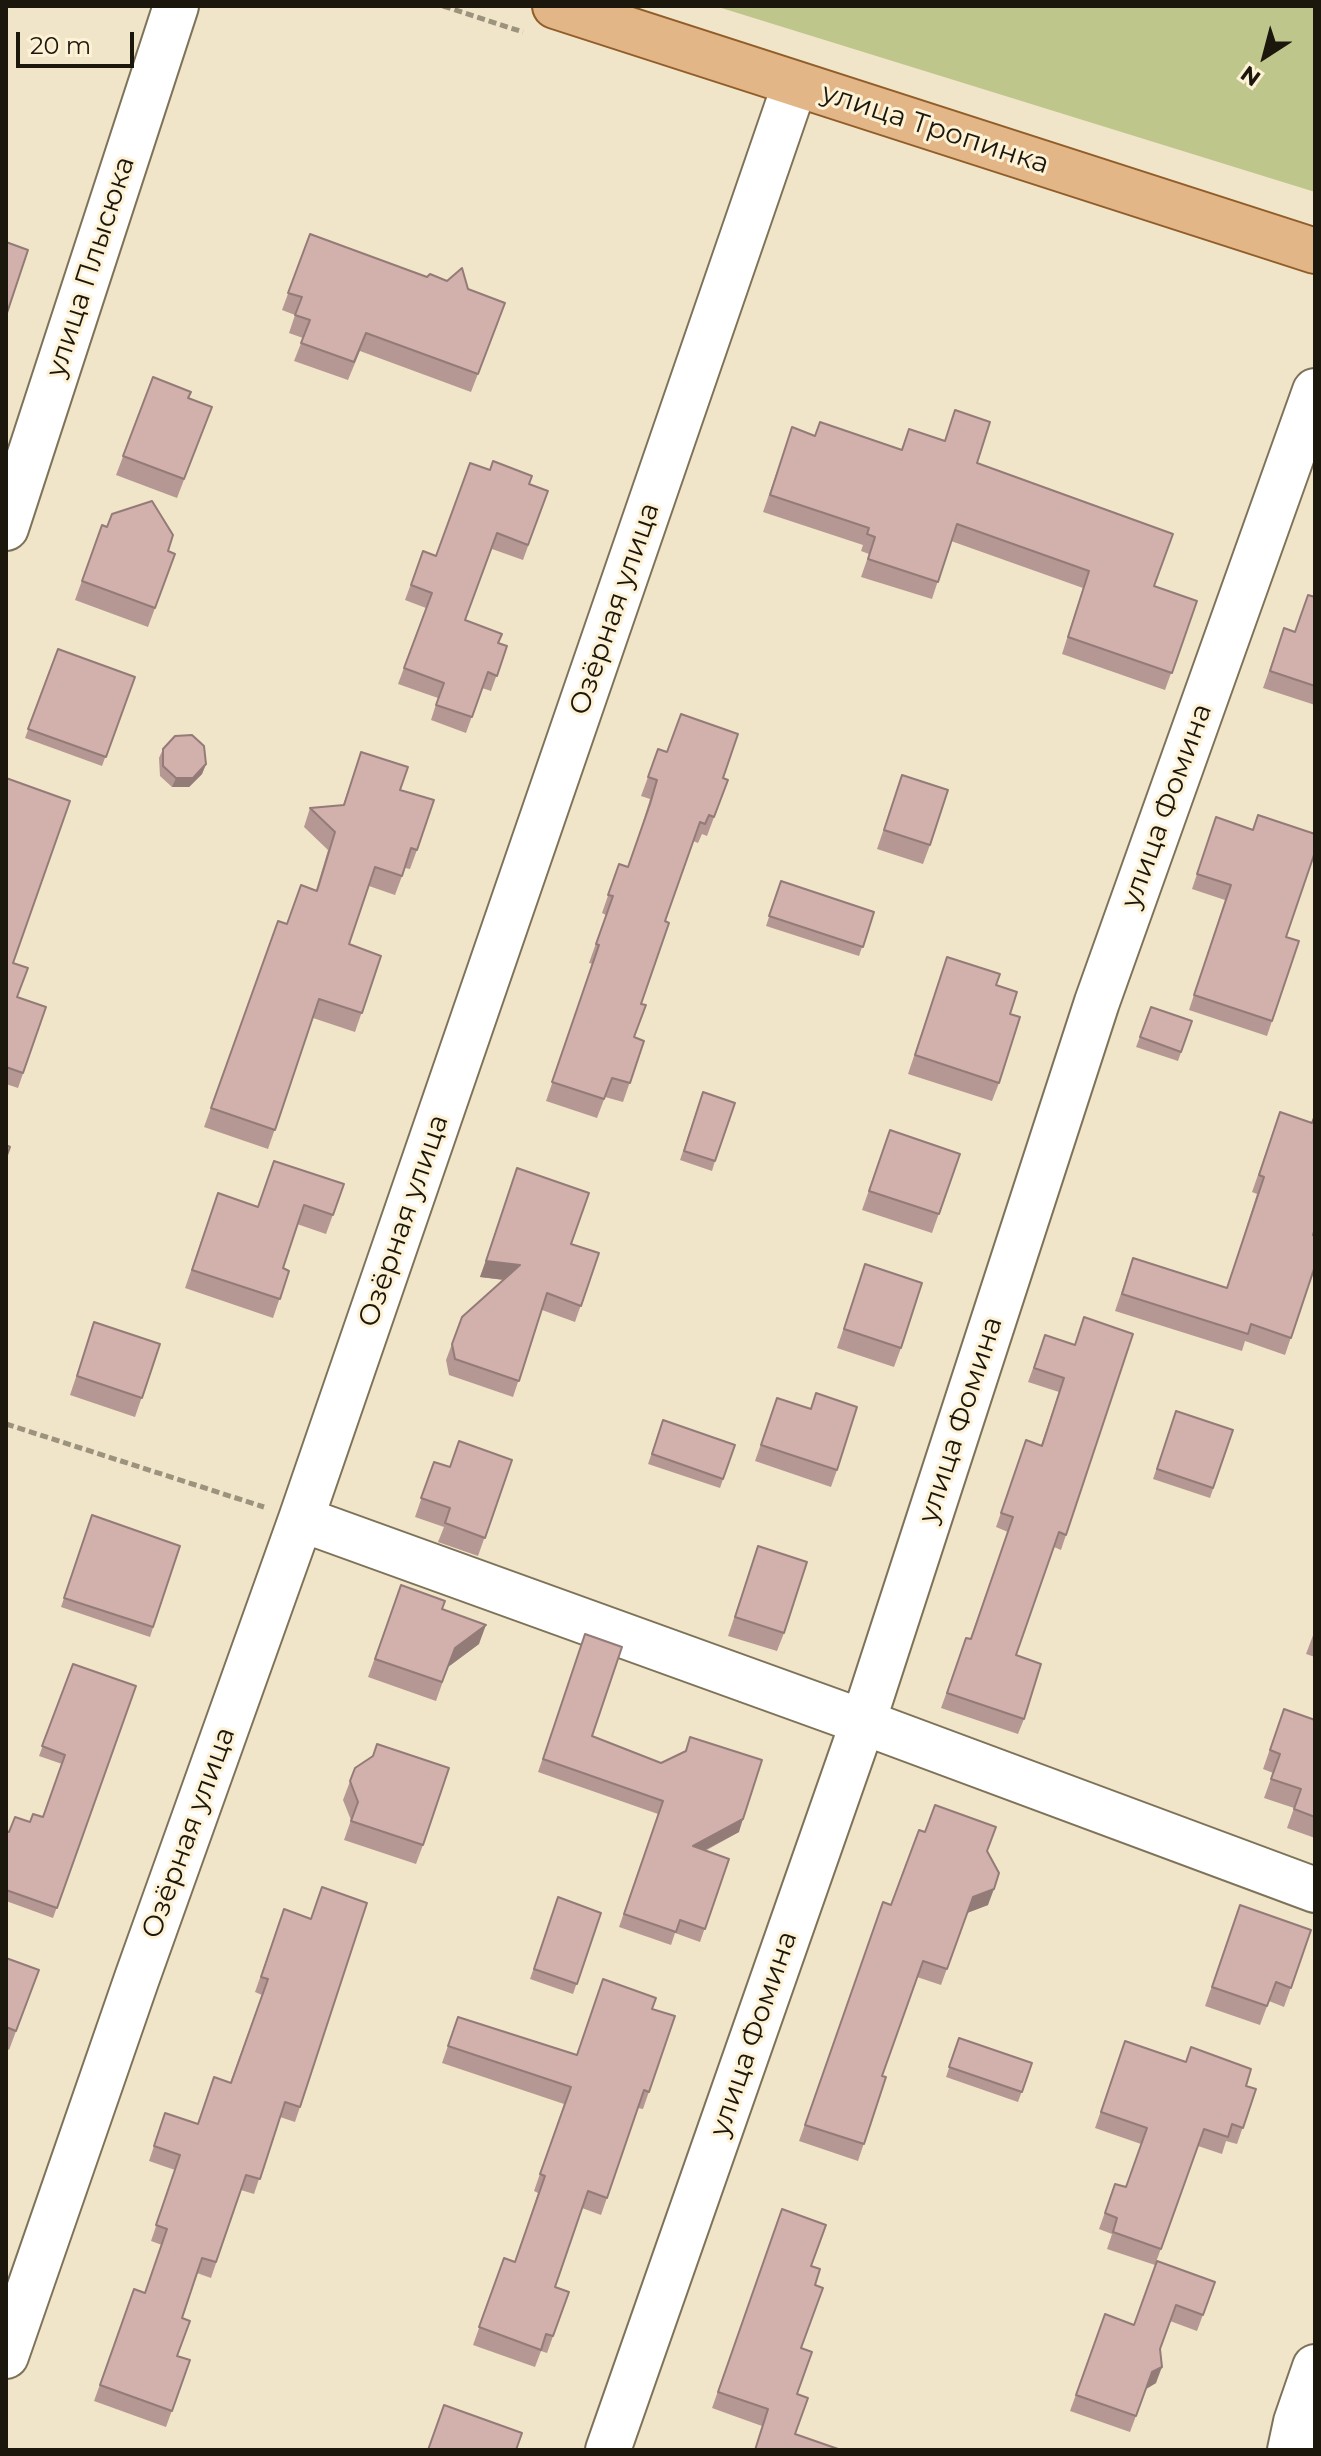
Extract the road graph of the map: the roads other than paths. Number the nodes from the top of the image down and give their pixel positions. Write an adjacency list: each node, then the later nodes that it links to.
1 (176, 6): 6 (street, улица Плысюка)
2 (555, 6): 3 (main road, улица Тропинка)
3 (795, 84): 4 (main road, улица Тропинка); 7 (street, Озёрная улица)
4 (1315, 251)
5 (1315, 391): 8 (street, улица Фомина)
6 (6, 528)
7 (301, 1519): 8 (street); 10 (street, Озёрная улица)
8 (863, 1722): 9 (street); 12 (street, улица Фомина)
9 (1315, 1890)
10 (6, 2356)
11 (1315, 2367): 13 (street)
12 (608, 2450)
13 (1290, 2450)

